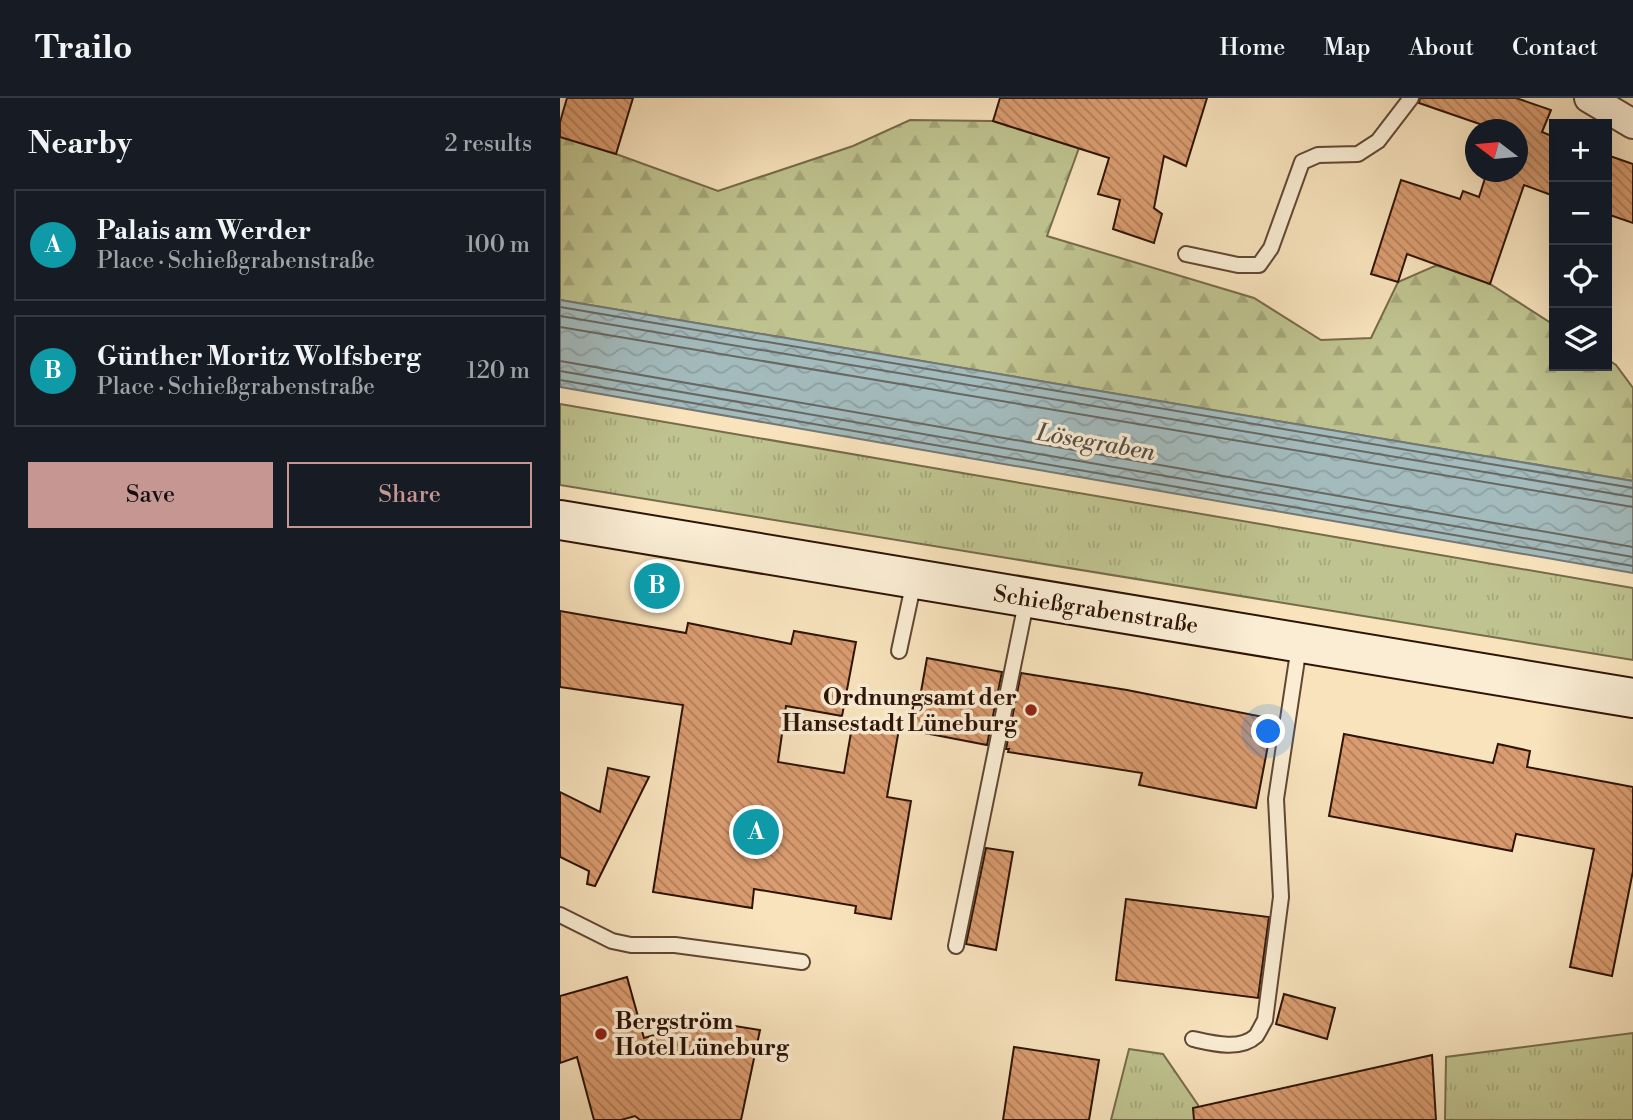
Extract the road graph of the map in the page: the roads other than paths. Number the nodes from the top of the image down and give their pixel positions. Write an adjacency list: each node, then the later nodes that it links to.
1 (1411, 98): 4 (lane)
2 (1590, 98): 3 (street)
3 (1633, 124)
4 (1186, 254)
5 (560, 520): 6 (main road, Schießgrabenstraße)
6 (915, 579): 7 (main road, Schießgrabenstraße); 9 (lane)
7 (1027, 598): 8 (main road, Schießgrabenstraße); 12 (lane)
8 (1299, 643): 10 (main road, Schießgrabenstraße); 14 (lane)
9 (899, 651)
10 (1633, 698)
11 (560, 915): 13 (lane)
12 (956, 946)
13 (802, 962)
14 (1193, 1039)

